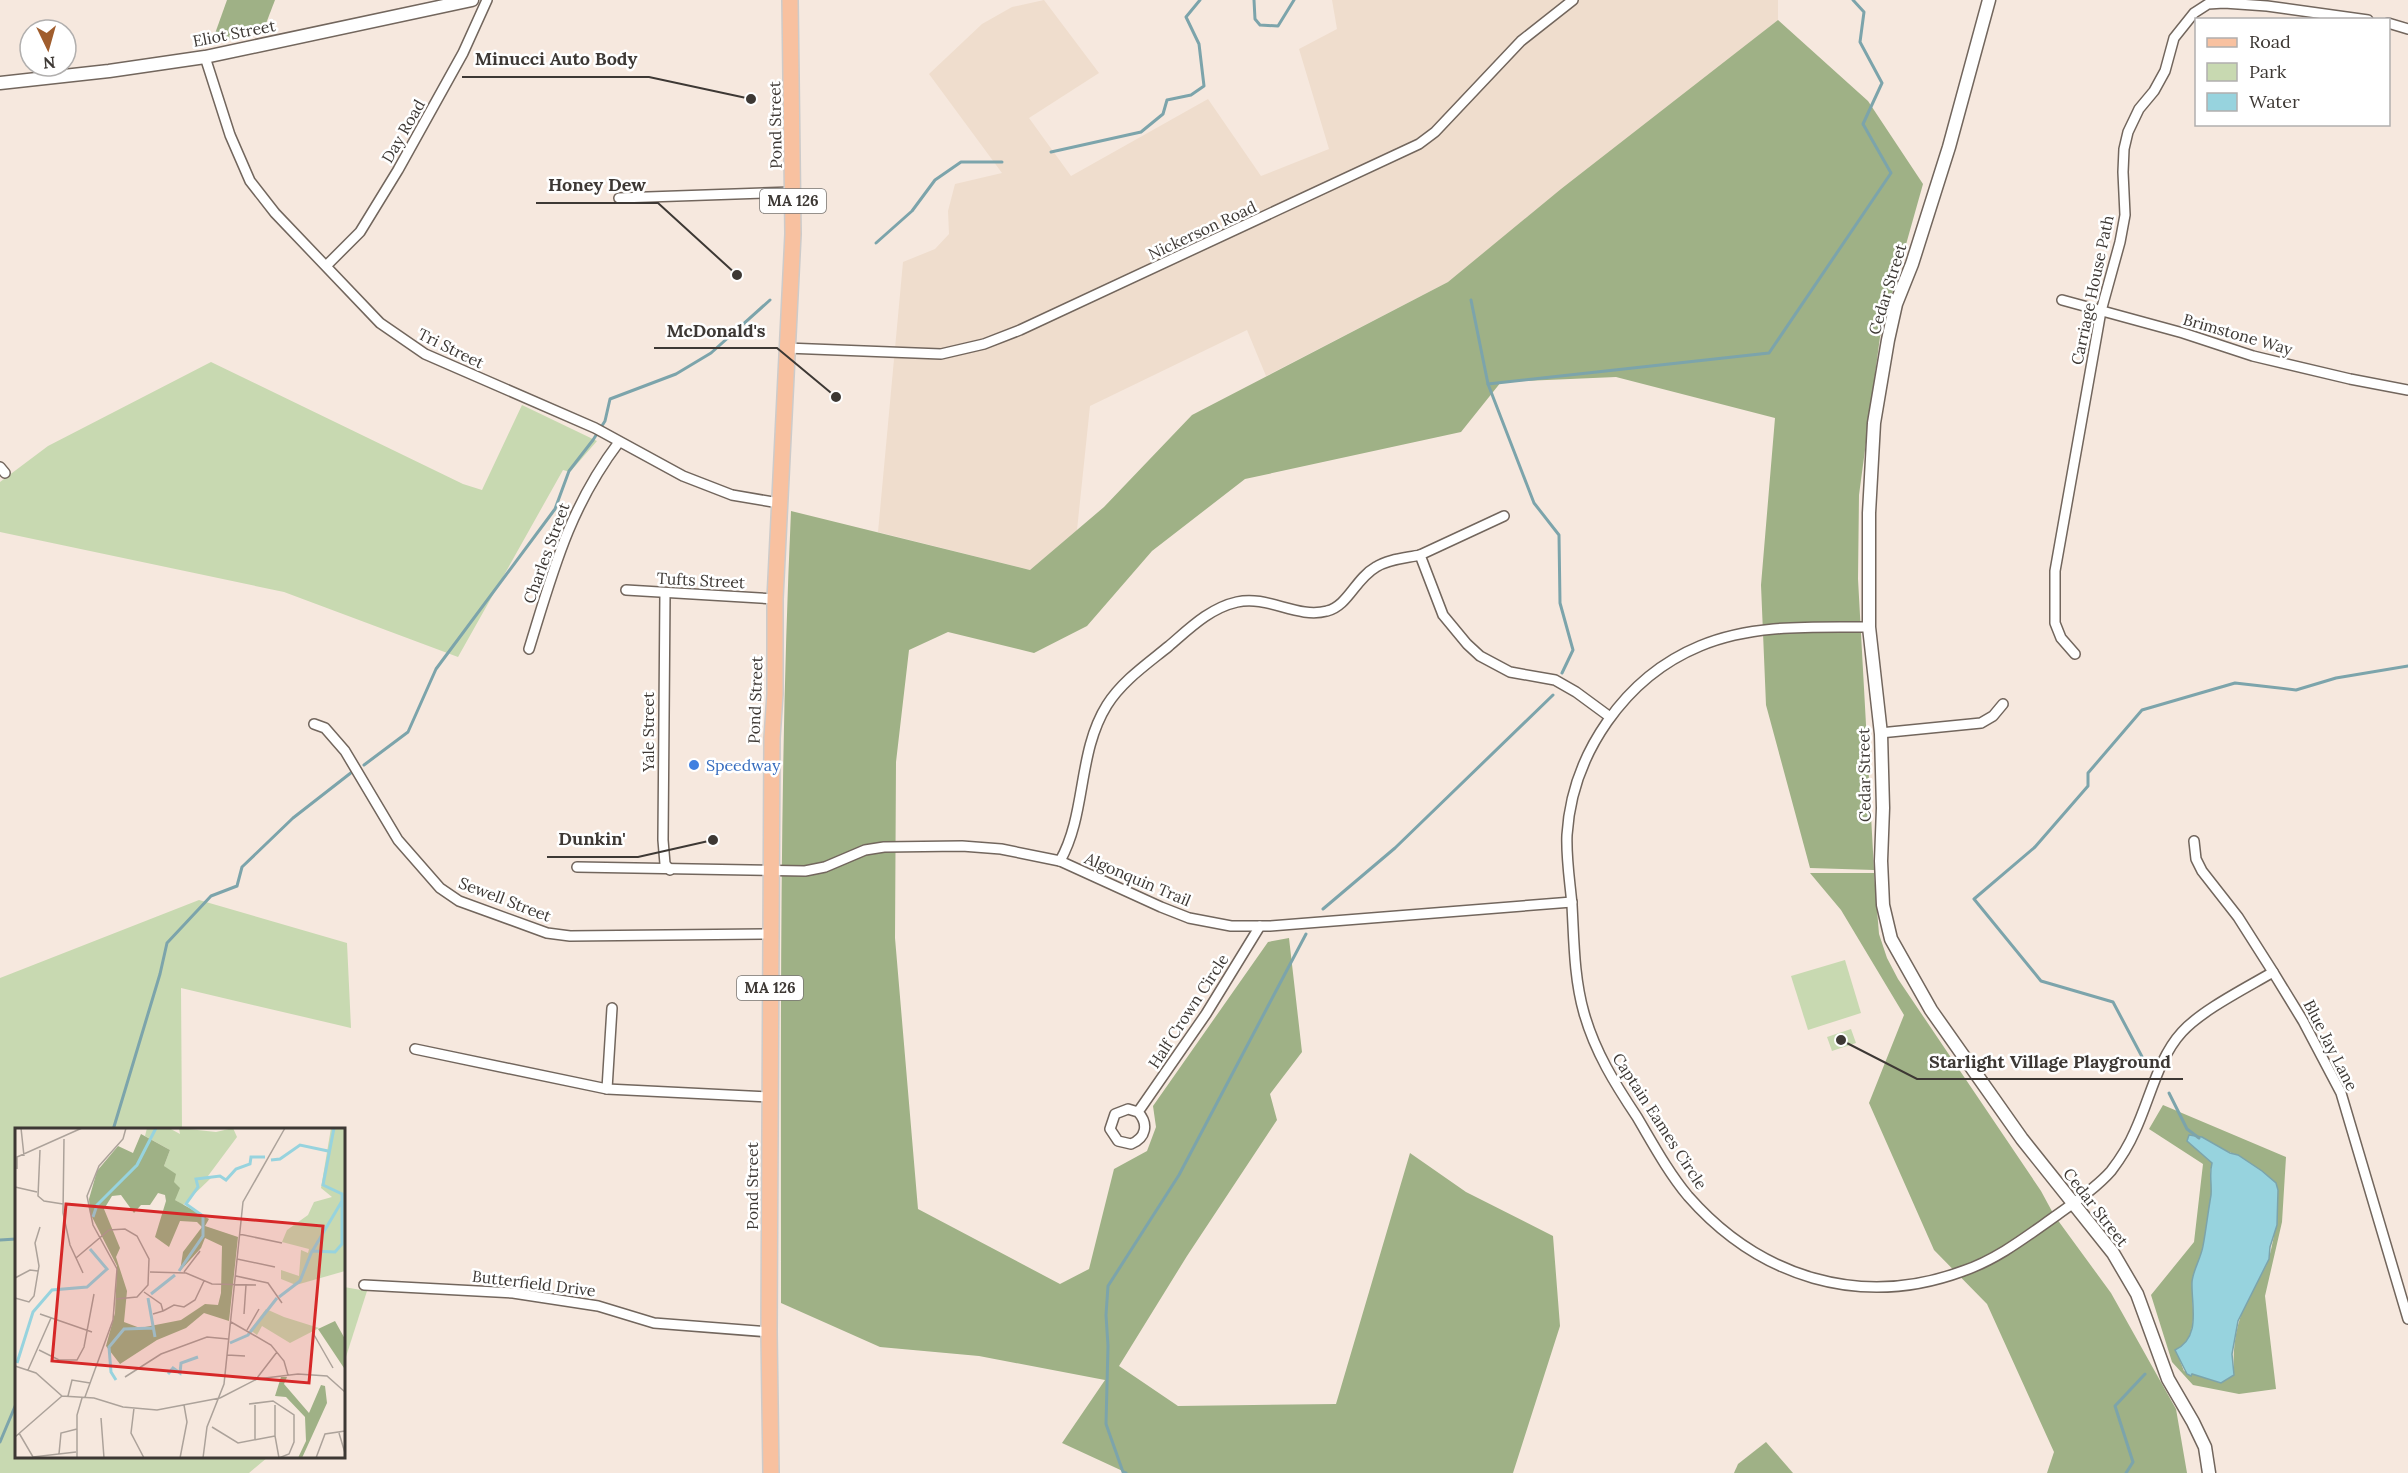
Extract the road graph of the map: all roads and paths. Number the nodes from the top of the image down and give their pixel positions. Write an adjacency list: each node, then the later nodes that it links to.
1 (472, 0): 9 (street, Eliot Street)
2 (487, 0): 13 (street, Day Road)
3 (790, 0): 11 (main road, Pond Street / MA 126)
4 (1573, 0): 16 (street, Nickerson Road)
5 (1989, 0): 25 (street, Cedar Street)
6 (2354, 18): 15 (street, Carriage House Path)
7 (2390, 24): 8 (street)
8 (2408, 29)
9 (206, 57): 10 (street, Eliot Street); 13 (street, Tri Street)
10 (0, 83)
11 (793, 192): 12 (street); 16 (main road, Pond Street / MA 126)
12 (619, 198)
13 (327, 265): 18 (street, Tri Street)
14 (2062, 300): 15 (street, Brimstone Way)
15 (2101, 310): 17 (street, Brimstone Way); 27 (street, Carriage House Path)
16 (786, 348): 19 (main road, Pond Street / MA 126)
17 (2408, 390)
18 (619, 441): 19 (street, Tri Street); 26 (street, Charles Street)
19 (779, 503): 24 (main road, Pond Street / MA 126)
20 (1504, 516): 21 (street)
21 (1420, 555): 29 (street); 33 (street)
22 (626, 590): 23 (street, Tufts Street)
23 (665, 593): 24 (street, Tufts Street); 35 (street, Yale Street)
24 (775, 600): 36 (main road, Pond Street / MA 126)
25 (1869, 627): 29 (street, Captain Eames Circle); 31 (street, Cedar Street)
26 (529, 649)
27 (2075, 654)
28 (2003, 704): 31 (street)
29 (1610, 717): 37 (street, Captain Eames Circle)
30 (314, 724): 39 (street, Sewell Street)
31 (1881, 733): 46 (street, Cedar Street)
32 (2194, 841): 40 (street, Blue Jay Lane)
33 (1060, 861): 36 (street, Algonquin Trail); 38 (street, Algonquin Trail)
34 (577, 867): 35 (street, Algonquin Trail)
35 (670, 870): 36 (street, Algonquin Trail)
36 (771, 872): 39 (main road, Pond Street / MA 126)
37 (1572, 902): 38 (street, Algonquin Trail); 46 (street, Captain Eames Circle)
38 (1260, 926): 45 (street, Half Crown Circle)
39 (770, 934): 44 (main road, Pond Street / MA 126)
40 (2273, 972): 46 (street, Captain Eames Circle); 48 (street, Blue Jay Lane)
41 (612, 1008): 43 (street)
42 (415, 1049): 43 (street)
43 (607, 1089): 44 (street)
44 (770, 1097): 49 (main road, Pond Street / MA 126)
45 (1138, 1112)
46 (2072, 1204): 51 (street, Cedar Street)
47 (364, 1285): 49 (street, Butterfield Drive)
48 (2408, 1319)
49 (769, 1332): 50 (main road, Pond Street / MA 126)
50 (771, 1473)
51 (2209, 1473)

